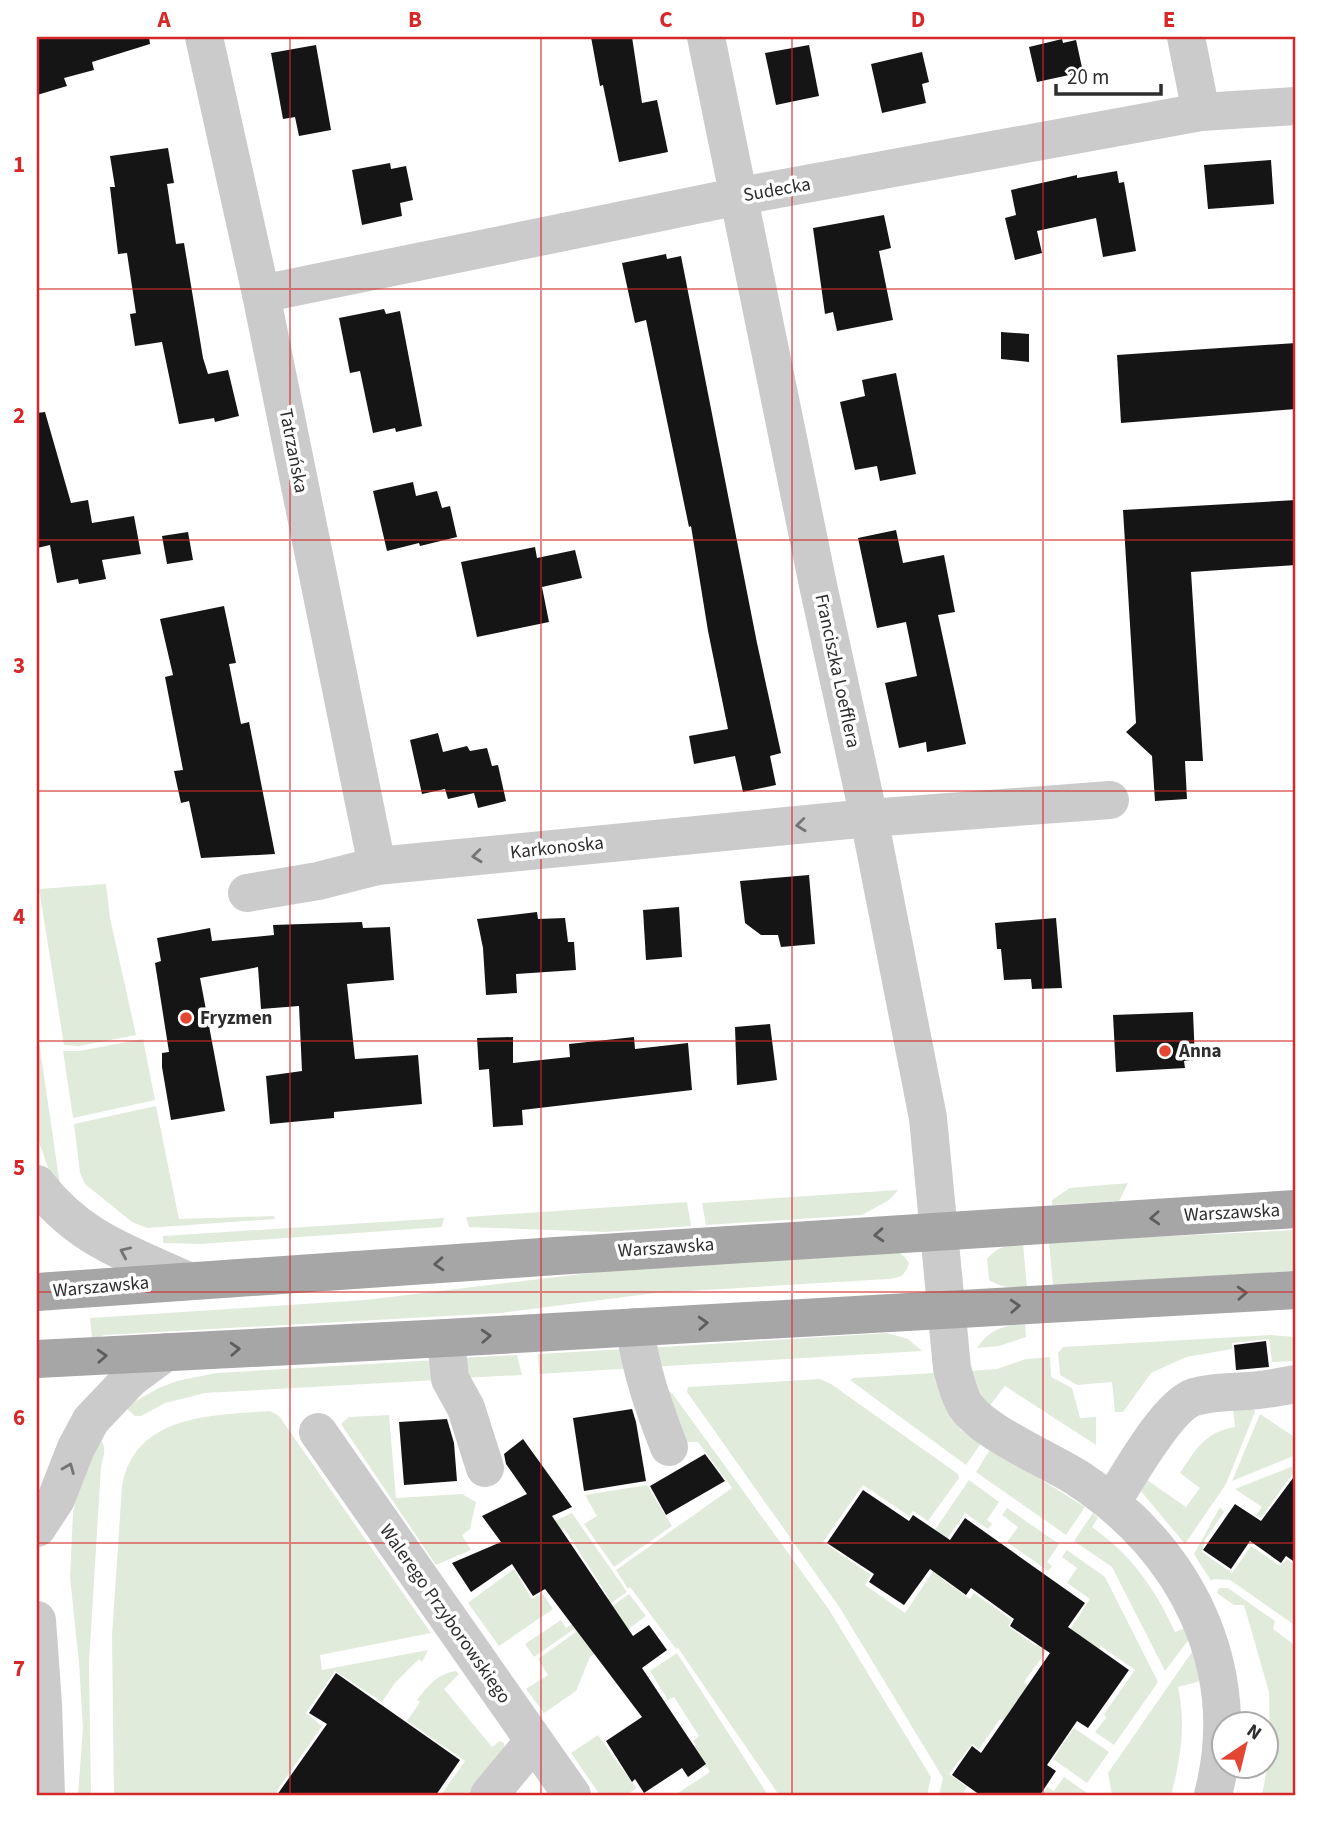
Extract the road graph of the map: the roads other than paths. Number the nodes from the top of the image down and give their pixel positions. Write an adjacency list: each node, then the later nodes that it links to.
1 (204, 37): 7 (street, Tatrzańska)
2 (706, 37): 6 (street, Franciszka Loefflera)
3 (1186, 37): 5 (street)
4 (1296, 106): 5 (street, Sudecka)
5 (1201, 112): 6 (street, Sudecka)
6 (740, 196): 7 (street, Sudecka); 9 (street, Franciszka Loefflera)
7 (261, 294): 10 (street, Tatrzańska)
8 (1111, 800): 9 (street, Karkonoska)
9 (869, 818): 10 (street, Karkonoska, one-way to 10); 14 (street, Franciszka Loefflera)
10 (377, 866): 11 (street, Karkonoska)
11 (247, 893)
12 (37, 1184): 15 (street, one-way to 12)
13 (1296, 1209): 14 (main road, Warszawska, one-way to 14)
14 (939, 1231): 15 (main road, Warszawska, one-way to 15); 18 (street, Franciszka Loefflera)
15 (188, 1280): 17 (main road, Warszawska)
16 (1296, 1290): 18 (main road, one-way to 16)
17 (37, 1292)
18 (947, 1309): 19 (main road, one-way to 18); 27 (street, Franciszka Loefflera)
19 (635, 1327): 20 (main road, one-way to 19); 25 (street)
20 (446, 1338): 21 (main road, one-way to 20); 26 (street)
21 (166, 1352): 22 (main road, one-way to 21); 28 (street, one-way to 21)
22 (37, 1359)
23 (1296, 1384): 27 (street)
24 (317, 1432): 30 (street, Walerego Przyborowskiego)
25 (669, 1447)
26 (485, 1468)
27 (1112, 1502): 34 (street, Franciszka Loefflera)
28 (37, 1528)
29 (37, 1620): 31 (street)
30 (534, 1741): 32 (street); 33 (street, Walerego Przyborowskiego)
31 (46, 1795)
32 (489, 1795)
33 (572, 1795)
34 (1213, 1795)

